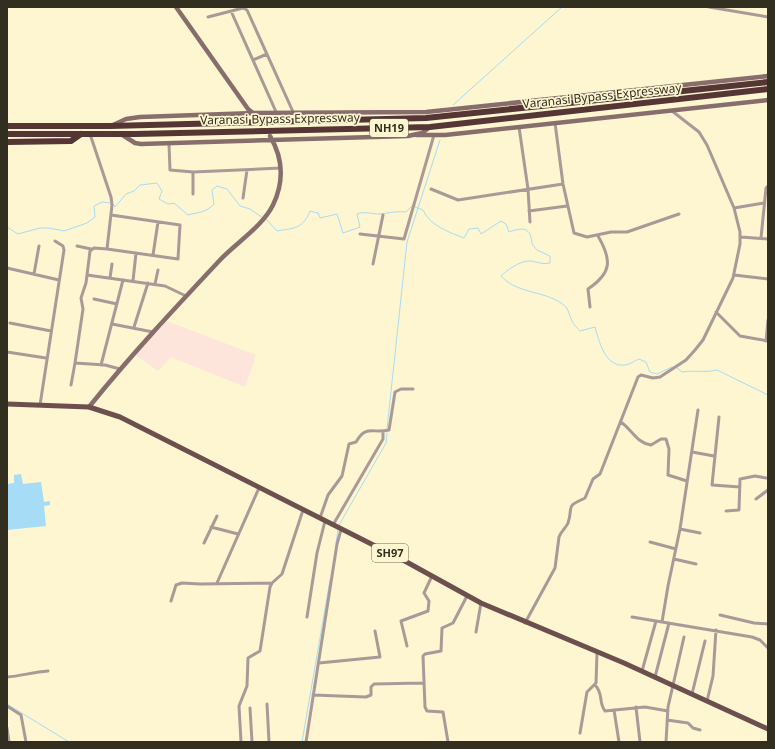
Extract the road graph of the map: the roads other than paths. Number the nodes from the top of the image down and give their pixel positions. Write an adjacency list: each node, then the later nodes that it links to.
1 (176, 7): 15 (street)
2 (709, 7): 5 (street)
3 (737, 7): 5 (street)
4 (231, 11): 6 (street); 8 (street); 9 (street)
5 (738, 12): 7 (street)
6 (208, 16)
7 (768, 17)
8 (267, 54): 9 (street); 17 (street)
9 (253, 60): 16 (street)
10 (768, 76): 17 (street)
11 (768, 82): 21 (highway, Varanasi Bypass Expressway / NH19)
12 (768, 89): 22 (highway, Varanasi Bypass Expressway / NH19)
13 (768, 100): 14 (street)
14 (671, 110): 19 (street); 45 (street)
15 (254, 113): 16 (street); 18 (street); 21 (street)
16 (277, 114): 17 (street)
17 (294, 114)
18 (259, 118)
19 (556, 123): 23 (street); 37 (street)
20 (7, 126): 21 (highway, Varanasi Bypass Expressway / NH19)
21 (110, 126)
22 (430, 127): 27 (highway, Varanasi Bypass Expressway / NH19); 28 (street)
23 (520, 127): 30 (street); 40 (street)
24 (7, 134): 25 (highway, Varanasi Bypass Expressway / NH19)
25 (81, 134): 26 (highway, Varanasi Bypass Expressway / NH19); 31 (highway)
26 (90, 134): 27 (highway, Varanasi Bypass Expressway / NH19); 48 (street)
27 (120, 134): 33 (street)
28 (416, 135): 30 (street); 32 (street)
29 (270, 136): 32 (street)
30 (434, 136): 53 (street)
31 (7, 142)
32 (273, 142): 33 (street); 34 (street)
33 (169, 144): 36 (street)
34 (281, 168): 35 (street); 79 (street)
35 (247, 170): 36 (street); 42 (street)
36 (193, 172): 41 (street)
37 (563, 184): 40 (street); 44 (street)
38 (768, 186): 43 (street)
39 (431, 189): 40 (street)
40 (528, 189): 46 (street)
41 (193, 194)
42 (243, 198)
43 (764, 203): 45 (street); 56 (street)
44 (567, 206): 46 (street); 54 (street)
45 (734, 208): 55 (street)
46 (529, 211): 51 (street)
47 (679, 214): 54 (street)
48 (111, 215): 50 (street); 62 (street)
49 (383, 215): 53 (street)
50 (158, 222): 64 (street); 64 (street)
51 (530, 222)
52 (360, 234): 53 (street)
53 (378, 236): 66 (street)
54 (598, 236): 82 (street)
55 (741, 237): 56 (street); 71 (street)
56 (761, 238): 57 (street)
57 (768, 239)
58 (55, 241): 74 (street)
59 (39, 246): 69 (street)
60 (77, 246): 61 (street)
61 (91, 249): 62 (street); 70 (street)
62 (107, 249): 63 (street)
63 (136, 253): 64 (street); 76 (street)
64 (154, 256)
65 (112, 264): 72 (street)
66 (373, 264)
67 (7, 268): 69 (street)
68 (158, 270): 78 (street)
69 (34, 274): 74 (street)
70 (87, 275): 72 (street); 93 (street)
71 (734, 275): 73 (street); 83 (street)
72 (110, 278): 75 (street)
73 (768, 279)
74 (59, 280): 88 (street)
75 (123, 280): 76 (street); 81 (street)
76 (133, 281): 77 (street)
77 (148, 284): 78 (street); 87 (street)
78 (155, 284): 79 (street)
79 (186, 296): 89 (street)
80 (94, 299): 81 (street)
81 (117, 304): 86 (street)
82 (590, 307)
83 (716, 312): 90 (street); 103 (street)
84 (768, 320): 90 (street)
85 (10, 323): 88 (street)
86 (112, 324): 87 (street); 94 (street)
87 (134, 327): 89 (street)
88 (51, 331): 92 (street)
89 (154, 332): 95 (street)
90 (767, 341)
91 (7, 352): 92 (street)
92 (46, 358): 99 (street)
93 (75, 364): 94 (street); 96 (street)
94 (101, 365): 95 (street)
95 (120, 369): 100 (street)
96 (71, 385)
97 (413, 390): 104 (street)
98 (7, 404): 99 (main road, SH97)
99 (40, 405): 100 (main road, SH97)
100 (89, 408): 110 (main road, SH97)
101 (698, 410): 105 (street)
102 (719, 417): 106 (street)
103 (621, 422): 108 (street); 140 (street)
104 (383, 431): 116 (street); 118 (street)
105 (692, 452): 106 (street); 108 (street)
106 (714, 456): 109 (street)
107 (766, 478): 109 (street)
108 (687, 481): 120 (street)
109 (740, 487): 114 (street)
110 (259, 488): 113 (main road, SH97); 122 (street)
111 (768, 490): 112 (street)
112 (756, 499)
113 (303, 510): 116 (main road, SH97); 131 (street)
114 (726, 511)
115 (217, 516): 119 (street)
116 (319, 518): 117 (main road, SH97)
117 (325, 521): 118 (main road, SH97); 137 (street)
118 (333, 525): 121 (main road, SH97)
119 (211, 527): 122 (street); 125 (street)
120 (680, 529): 123 (street); 126 (street)
121 (341, 530): 129 (main road, SH97); 151 (street)
122 (238, 534): 130 (street)
123 (700, 534)
124 (650, 542): 126 (street)
125 (204, 543)
126 (676, 549): 127 (street)
127 (674, 559): 128 (street); 139 (street)
128 (696, 564)
129 (432, 576): 132 (main road, SH97); 148 (street)
130 (217, 583): 131 (street); 133 (street)
131 (272, 583): 175 (street)
132 (467, 596): 134 (main road, SH97); 156 (street)
133 (171, 601)
134 (481, 603): 140 (main road, SH97); 145 (street)
135 (720, 615): 142 (street)
136 (632, 616): 138 (street)
137 (307, 617)
138 (656, 621): 139 (street); 153 (street)
139 (662, 622): 141 (street)
140 (525, 623): 150 (main road, SH97)
141 (668, 623): 144 (street); 155 (street)
142 (768, 624)
143 (375, 630): 151 (street)
144 (716, 630): 149 (street); 161 (street)
145 (476, 632)
146 (684, 637): 158 (street)
147 (705, 641): 159 (street)
148 (407, 646)
149 (768, 648)
150 (597, 653): 153 (main road, SH97); 157 (street)
151 (319, 663): 160 (street)
152 (48, 671): 154 (street)
153 (642, 671): 155 (main road, SH97)
154 (7, 677)
155 (655, 677): 158 (main road, SH97)
156 (423, 683): 160 (street); 179 (street)
157 (595, 685): 166 (street); 172 (street)
158 (672, 685): 159 (main road, SH97); 167 (street)
159 (692, 694): 161 (main road, SH97)
160 (313, 695): 178 (street)
161 (707, 701): 170 (main road, SH97)
162 (267, 704): 177 (street)
163 (7, 706): 174 (street)
164 (636, 707): 166 (street); 167 (street); 181 (street)
165 (250, 708): 176 (street)
166 (614, 710): 180 (street)
167 (668, 711): 168 (street)
168 (667, 720): 171 (street); 182 (street)
169 (7, 728): 173 (street)
170 (768, 728)
171 (700, 730)
172 (580, 732)
173 (9, 742)
174 (26, 742)
175 (241, 742)
176 (252, 742)
177 (269, 742)
178 (306, 742)
179 (448, 742)
180 (619, 742)
181 (640, 742)
182 (666, 742)

